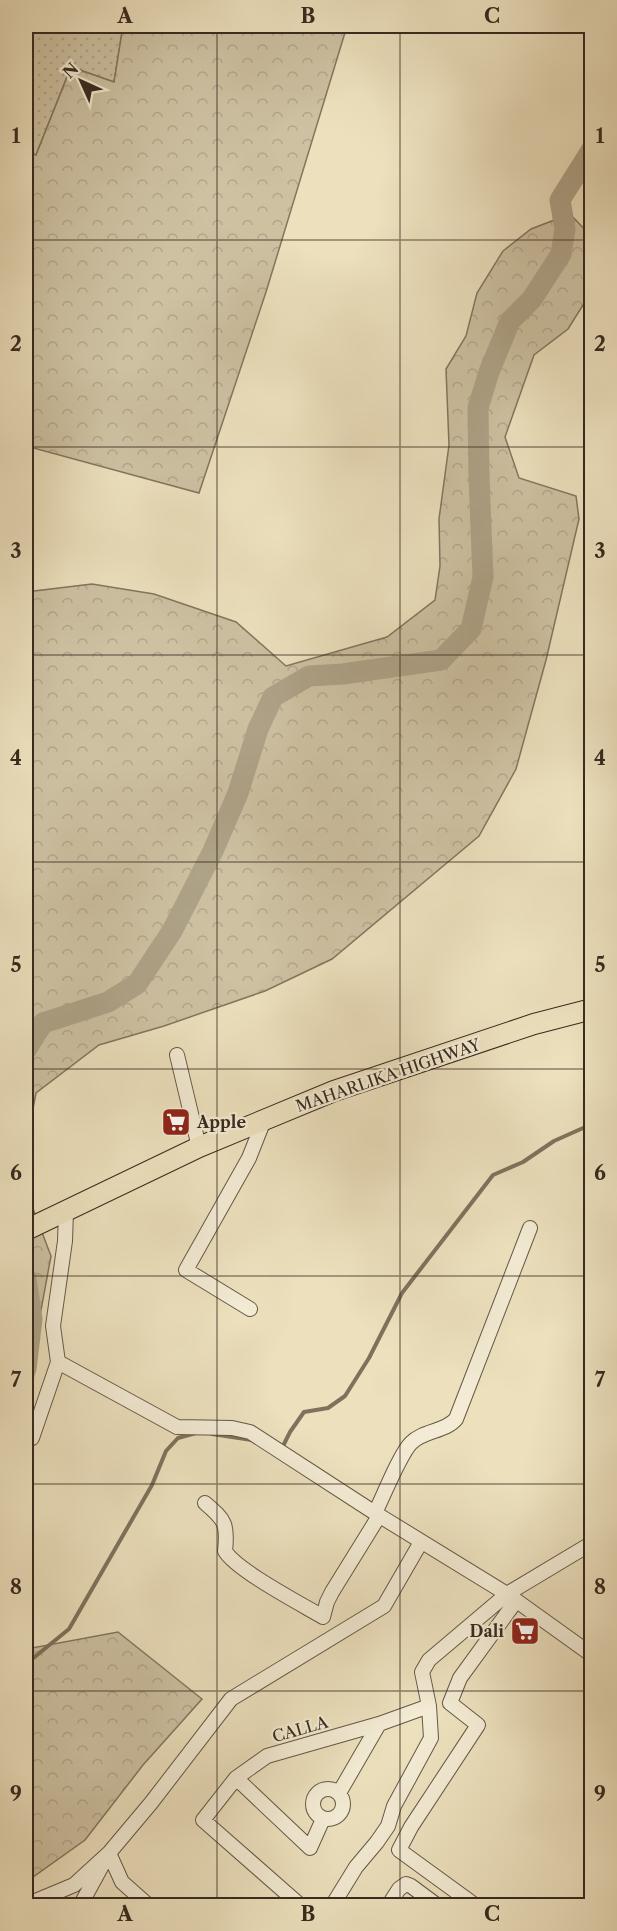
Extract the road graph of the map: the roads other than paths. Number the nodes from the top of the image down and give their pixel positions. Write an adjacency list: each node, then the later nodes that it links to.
1 (591, 1010): 3 (highway, MAHARLIKA HIGHWAY)
2 (177, 1055): 4 (street)
3 (264, 1120): 4 (highway, MAHARLIKA HIGHWAY); 8 (street)
4 (199, 1147): 5 (highway, MAHARLIKA HIGHWAY)
5 (60, 1214): 7 (highway, MAHARLIKA HIGHWAY); 9 (street)
6 (530, 1228): 12 (street)
7 (26, 1230)
8 (250, 1309)
9 (58, 1362): 10 (street); 12 (street)
10 (32, 1438)
11 (205, 1503): 12 (street)
12 (377, 1514): 13 (street)
13 (421, 1542): 15 (street); 22 (street)
14 (591, 1543): 15 (street)
15 (511, 1597): 16 (street); 17 (street); 30 (street)
16 (591, 1655)
17 (429, 1706): 18 (street, CALLA); 27 (street)
18 (379, 1724): 19 (street, CALLA); 20 (street)
19 (236, 1778): 21 (street); 26 (street, CALLA)
20 (339, 1793): 21 (street); 21 (street)
21 (323, 1819)
22 (109, 1853): 23 (street); 24 (street); 25 (street)
23 (26, 1905)
24 (80, 1905)
25 (149, 1905)
26 (302, 1905)
27 (332, 1905)
28 (388, 1905): 29 (street)
29 (438, 1905)
30 (476, 1905)

